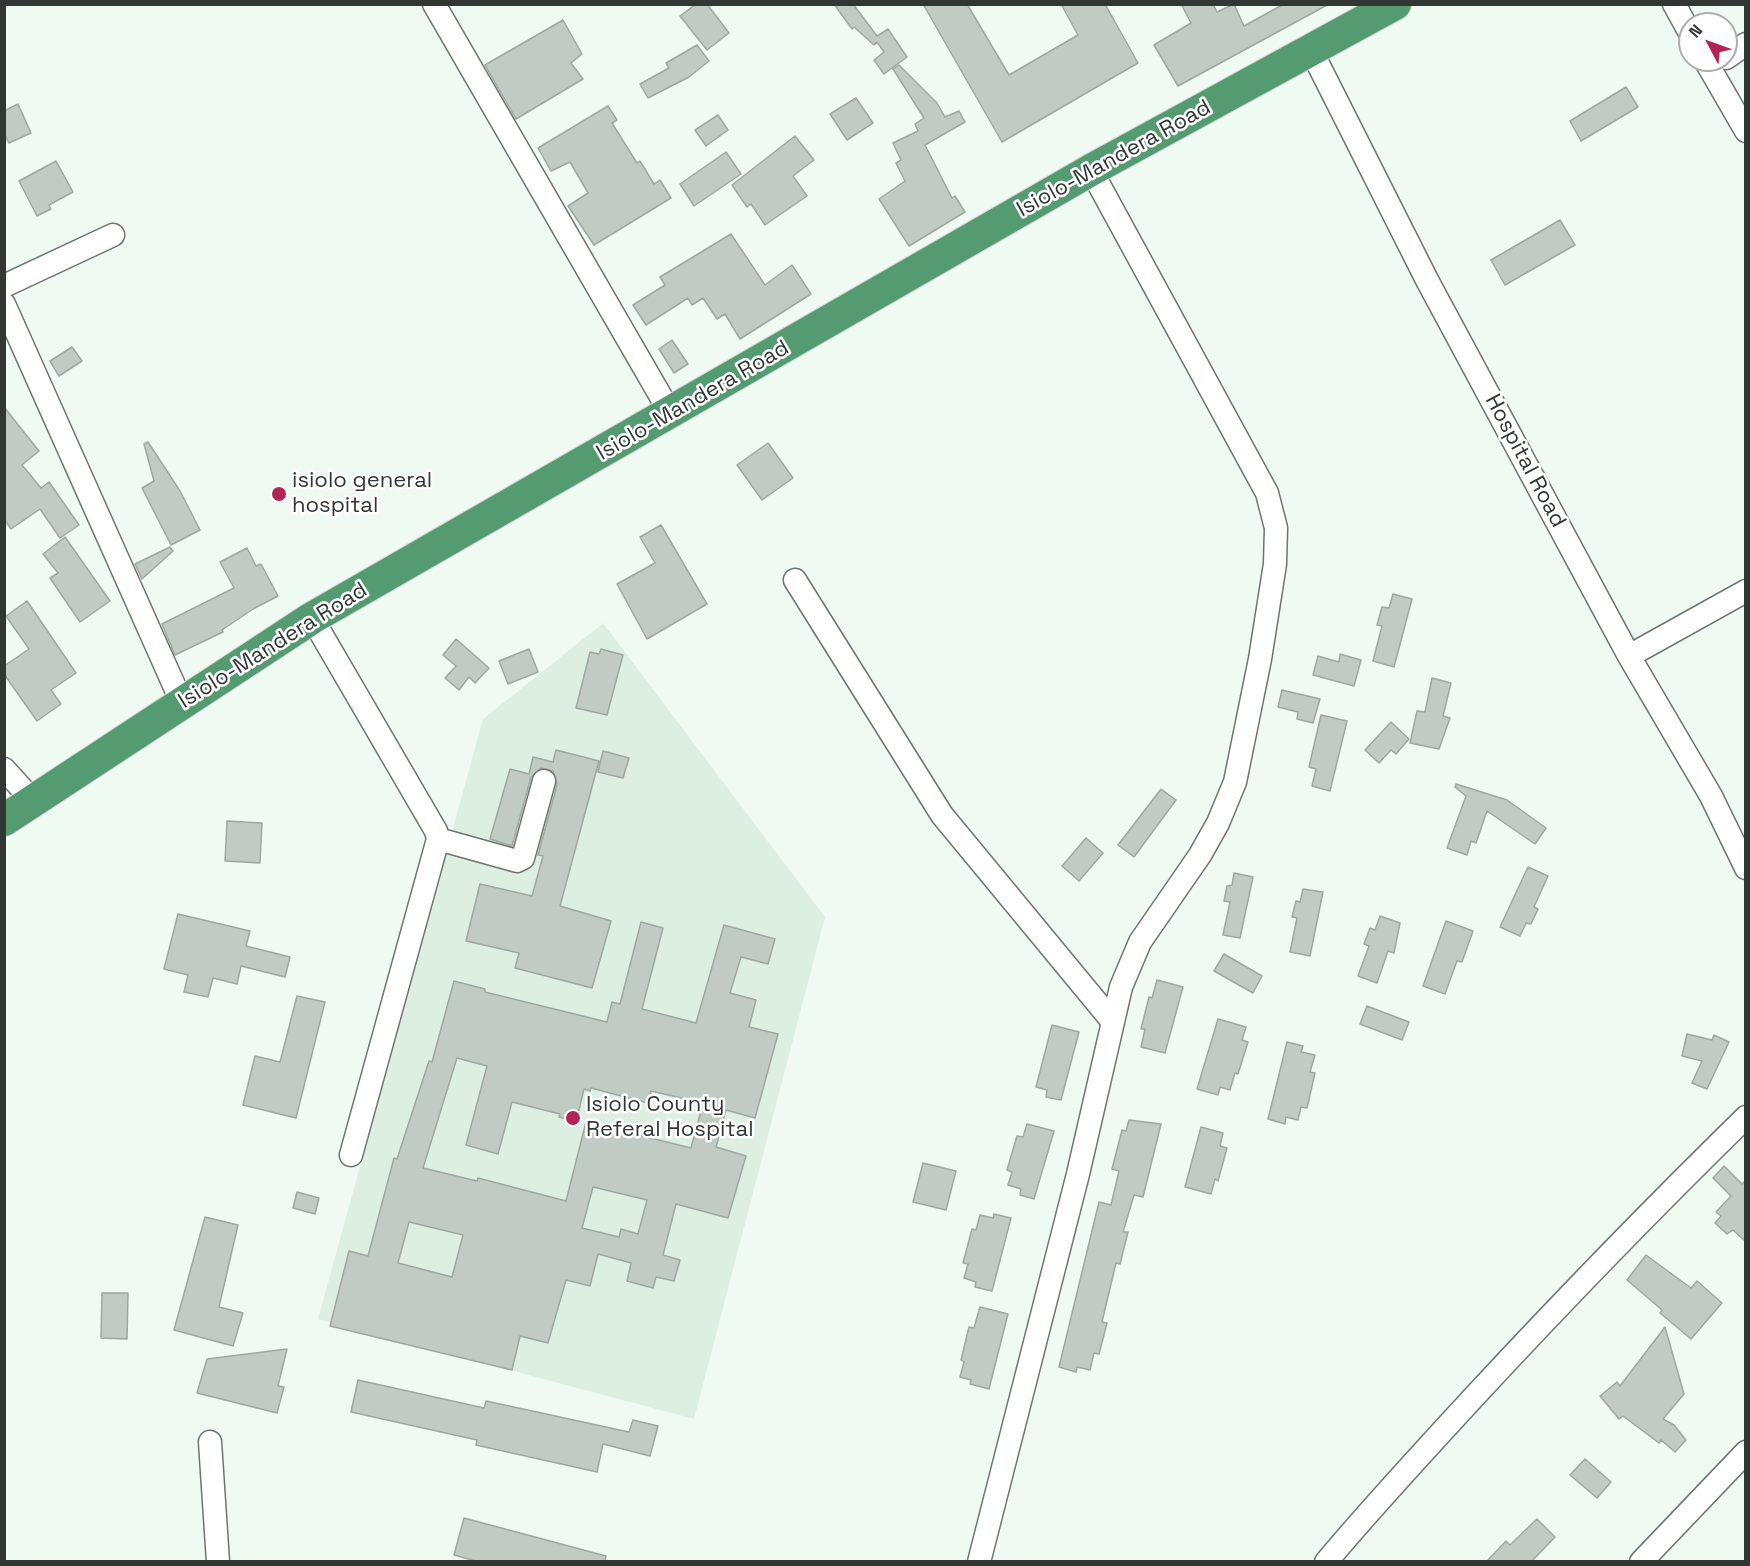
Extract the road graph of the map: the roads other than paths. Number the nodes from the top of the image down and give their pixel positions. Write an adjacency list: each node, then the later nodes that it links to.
1 (434, 4): 10 (street)
2 (1395, 4): 3 (highway, Isiolo-Mandera Road)
3 (1311, 50): 6 (highway, Isiolo-Mandera Road); 14 (street, Hospital Road)
4 (1720, 72): 5 (street)
5 (1746, 131)
6 (1091, 170): 10 (highway, Isiolo-Mandera Road); 22 (street)
7 (113, 235): 8 (street)
8 (4, 286)
9 (4, 304): 15 (street)
10 (671, 414): 13 (highway, Isiolo-Mandera Road)
11 (795, 580): 22 (street)
12 (1746, 591): 14 (street)
13 (312, 618): 15 (highway, Isiolo-Mandera Road); 20 (street)
14 (1629, 656): 21 (street, Hospital Road)
15 (182, 703): 18 (highway, Isiolo-Mandera Road)
16 (4, 769): 18 (street)
17 (544, 781): 20 (street)
18 (33, 801): 19 (highway, Isiolo-Mandera Road)
19 (4, 820)
20 (438, 839): 24 (street)
21 (1746, 868)
22 (1113, 1022): 28 (street)
23 (1746, 1117): 29 (street)
24 (351, 1155)
25 (210, 1442): 27 (street)
26 (1746, 1452): 30 (street)
27 (218, 1562)
28 (979, 1562)
29 (1326, 1562)
30 (1641, 1562)

